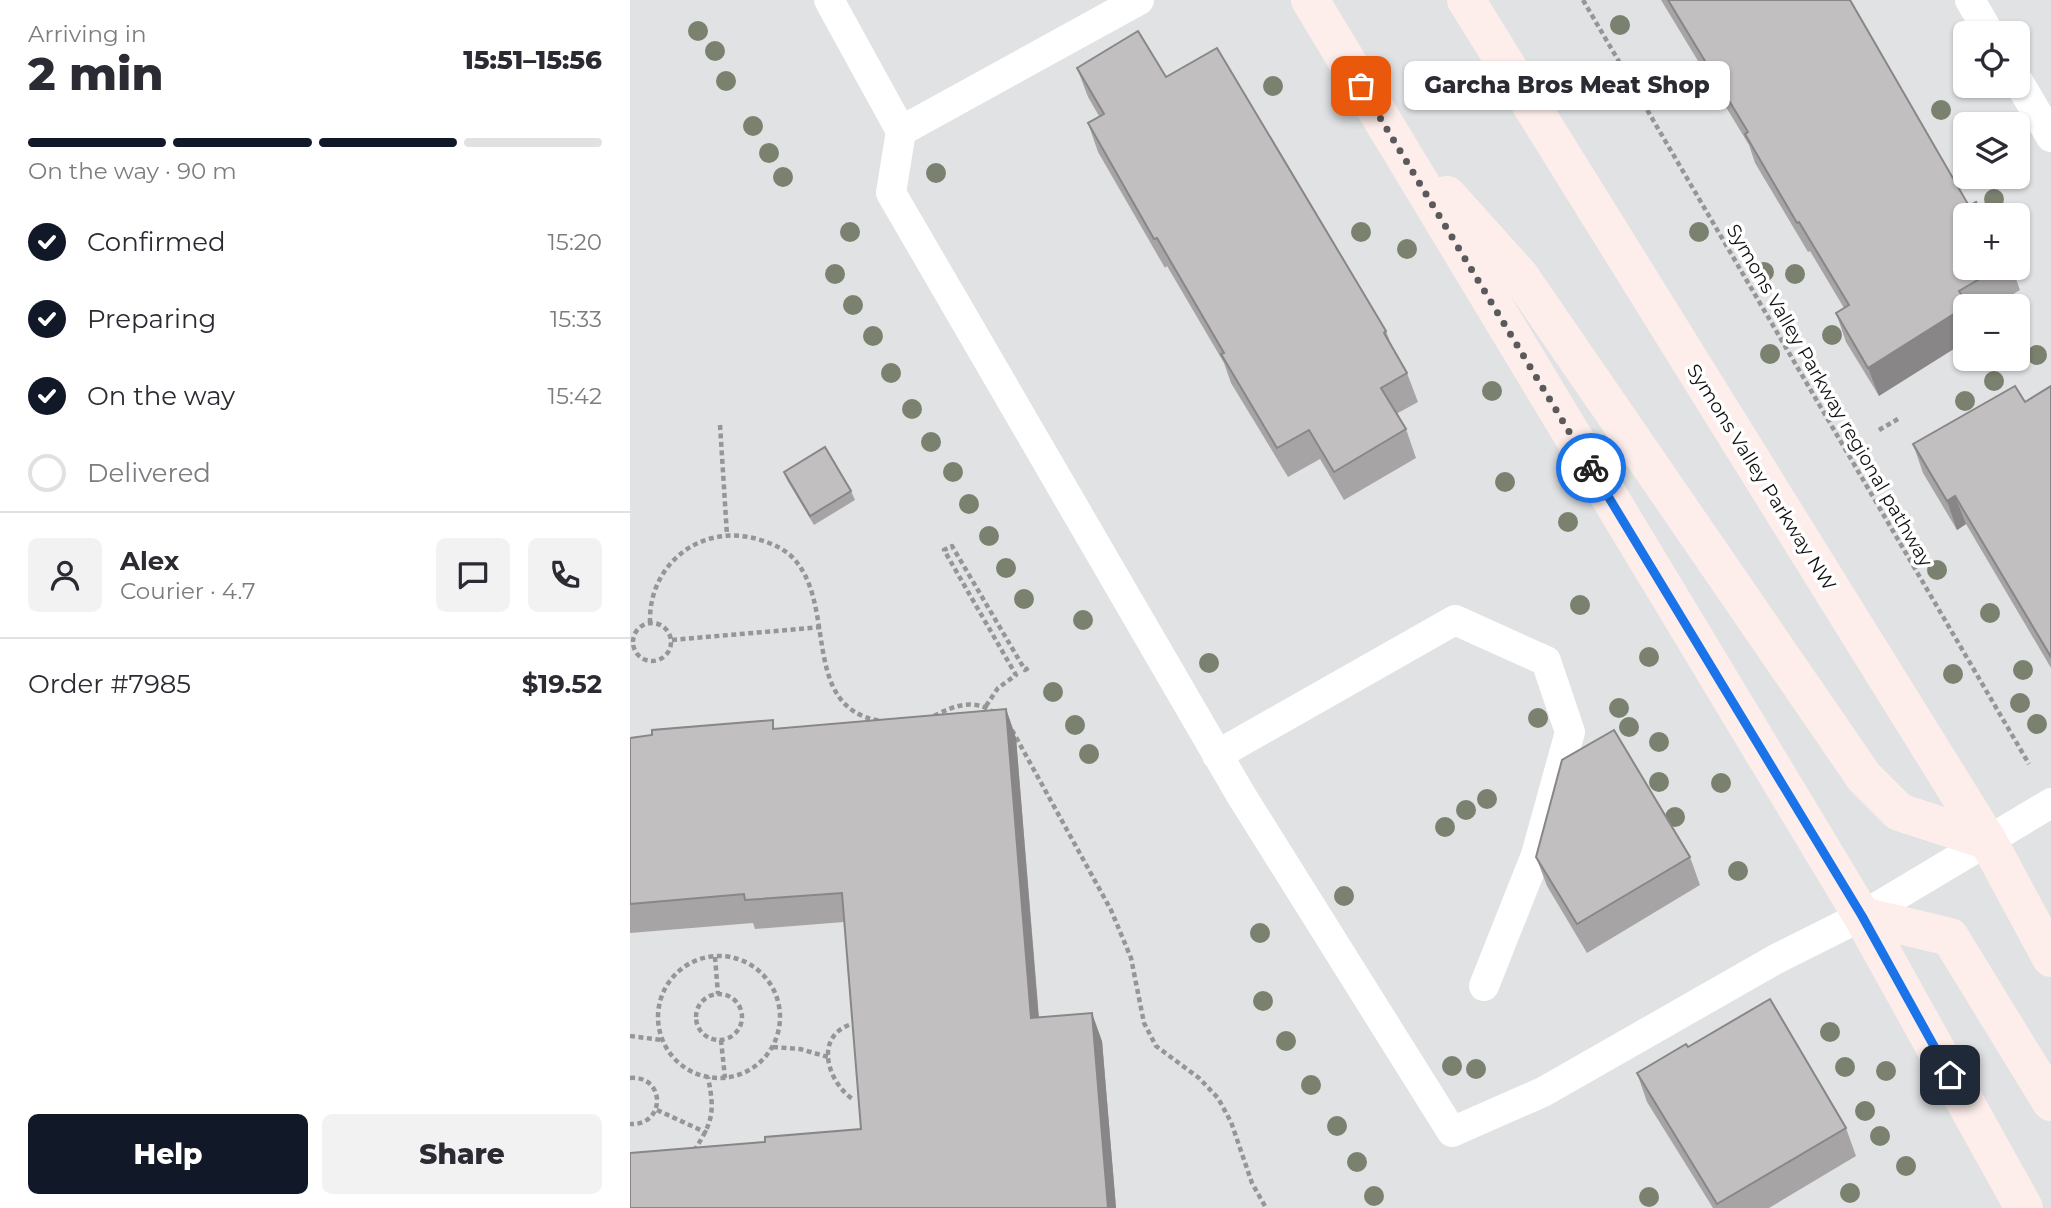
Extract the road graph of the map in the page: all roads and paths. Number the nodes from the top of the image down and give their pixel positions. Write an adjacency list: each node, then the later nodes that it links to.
1 (829, 0): 10 (lane)
2 (1139, 0): 10 (lane)
3 (1310, 0): 9 (main road)
4 (1466, 0): 25 (main road, Symons Valley Parkway NW)
5 (1583, 0): 24 (path, Symons Valley Parkway regional pathway)
6 (1970, 0): 7 (lane)
7 (1982, 21)
8 (2028, 98): 11 (lane)
9 (1386, 129): 25 (main road); 26 (main road)
10 (901, 131): 23 (lane)
11 (2051, 138)
12 (1898, 419): 14 (path)
13 (720, 425): 15 (path)
14 (1879, 430)
15 (727, 535): 16 (path); 17 (path)
16 (650, 623): 18 (path); 18 (path)
17 (821, 627): 18 (path); 22 (path)
18 (672, 640)
19 (1030, 667): 20 (path)
20 (986, 706): 21 (path); 48 (path)
21 (923, 722)
22 (892, 723)
23 (1217, 755): 26 (lane); 29 (lane)
24 (2050, 803): 25 (lane)
25 (1988, 842): 26 (lane); 28 (main road, Symons Valley Parkway NW)
26 (1862, 916): 41 (main road); 49 (main road)
27 (715, 957): 30 (path); 33 (path); 35 (path)
28 (2051, 958)
29 (1484, 986)
30 (718, 994): 34 (path); 34 (path)
31 (849, 1025): 36 (path)
32 (630, 1036): 33 (path)
33 (663, 1040): 37 (path)
34 (722, 1040): 39 (path)
35 (773, 1046): 36 (path); 39 (path)
36 (828, 1057): 40 (path)
37 (708, 1077): 39 (path); 44 (path)
38 (630, 1078): 42 (path)
39 (725, 1078)
40 (854, 1100)
41 (2051, 1102)
42 (656, 1110): 43 (path); 44 (path)
43 (630, 1124)
44 (707, 1133): 45 (path)
45 (694, 1150): 46 (path); 47 (path)
46 (685, 1155)
47 (696, 1163)
48 (1266, 1208)
49 (2024, 1208)

